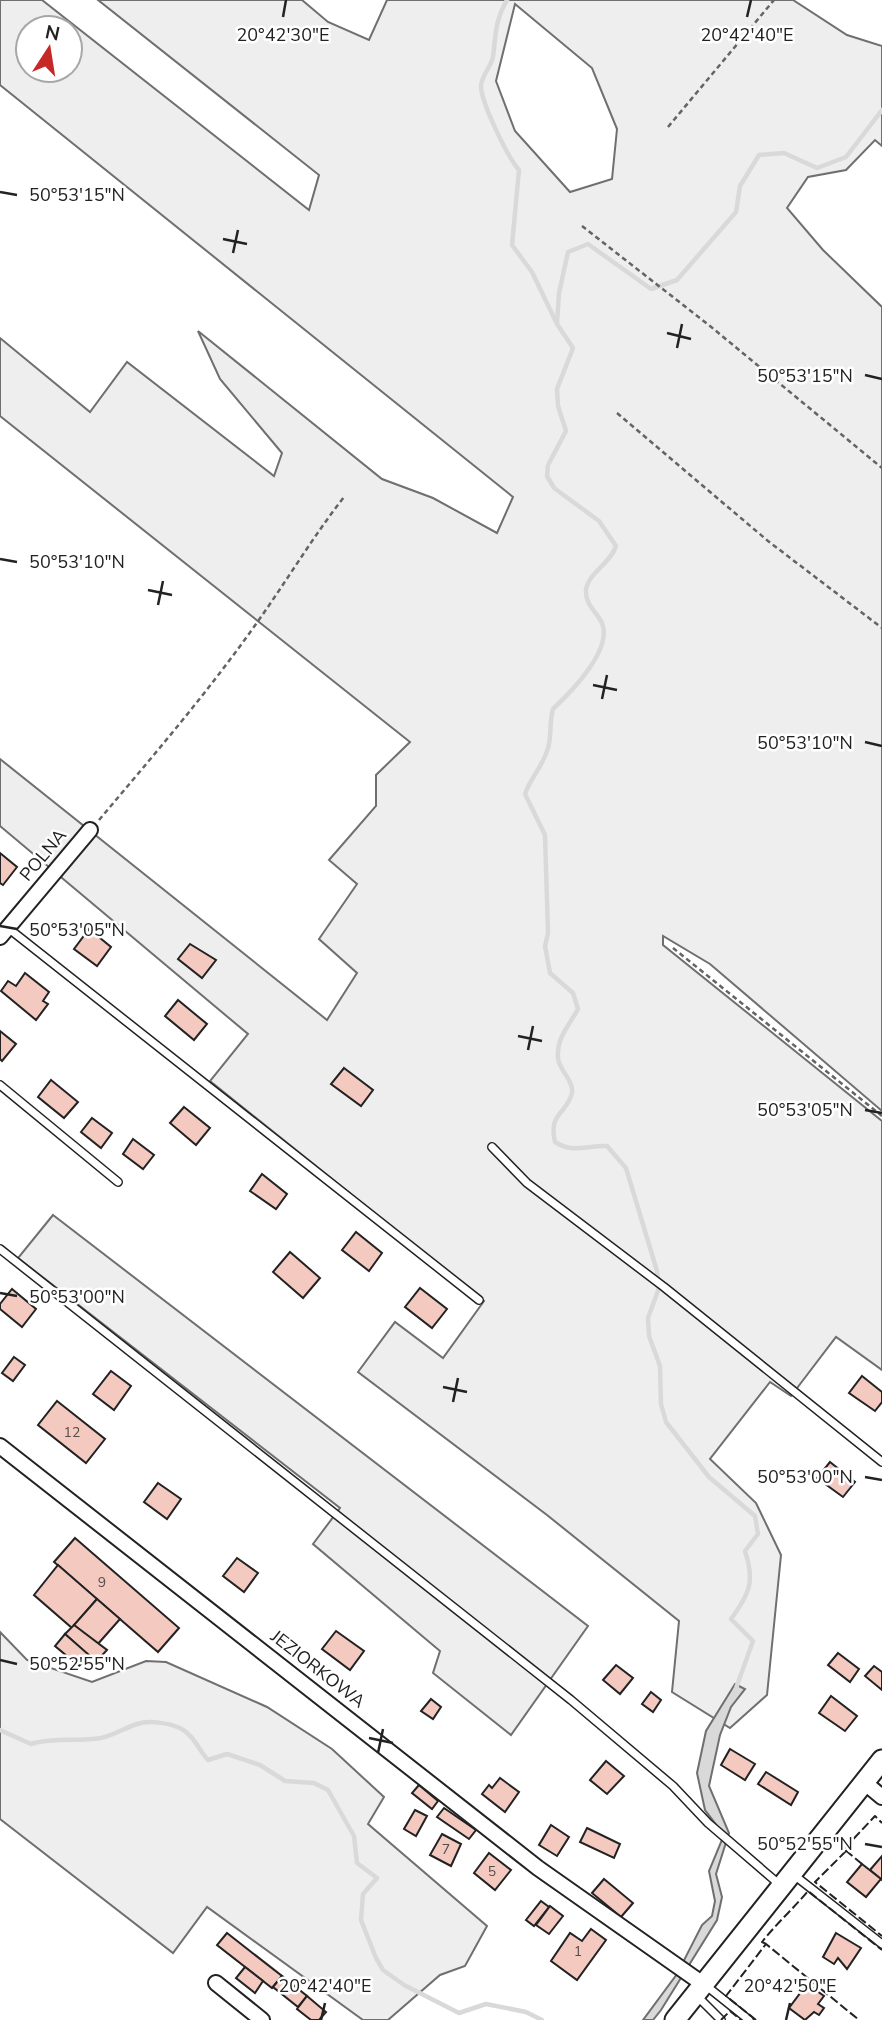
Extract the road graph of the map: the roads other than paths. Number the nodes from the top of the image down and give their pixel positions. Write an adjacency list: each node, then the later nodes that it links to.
1 (90, 830): 2 (street, POLNA)
2 (3, 929): 7 (lane)
3 (0, 1085): 5 (lane)
4 (492, 1147): 9 (lane)
5 (118, 1182)
6 (0, 1249): 13 (lane)
7 (479, 1300)
8 (0, 1446): 16 (street, JEZIORKOWA)
9 (882, 1462)
10 (882, 1760): 11 (street)
11 (864, 1782): 12 (street); 13 (street)
12 (882, 1797)
13 (788, 1881): 14 (lane); 16 (street)
14 (882, 1944)
15 (216, 1983): 17 (street)
16 (699, 1989): 18 (street); 19 (lane); 20 (lane, JEZIORKOWA)
17 (262, 2020)
18 (675, 2020)
19 (721, 2020)
20 (749, 2020)

